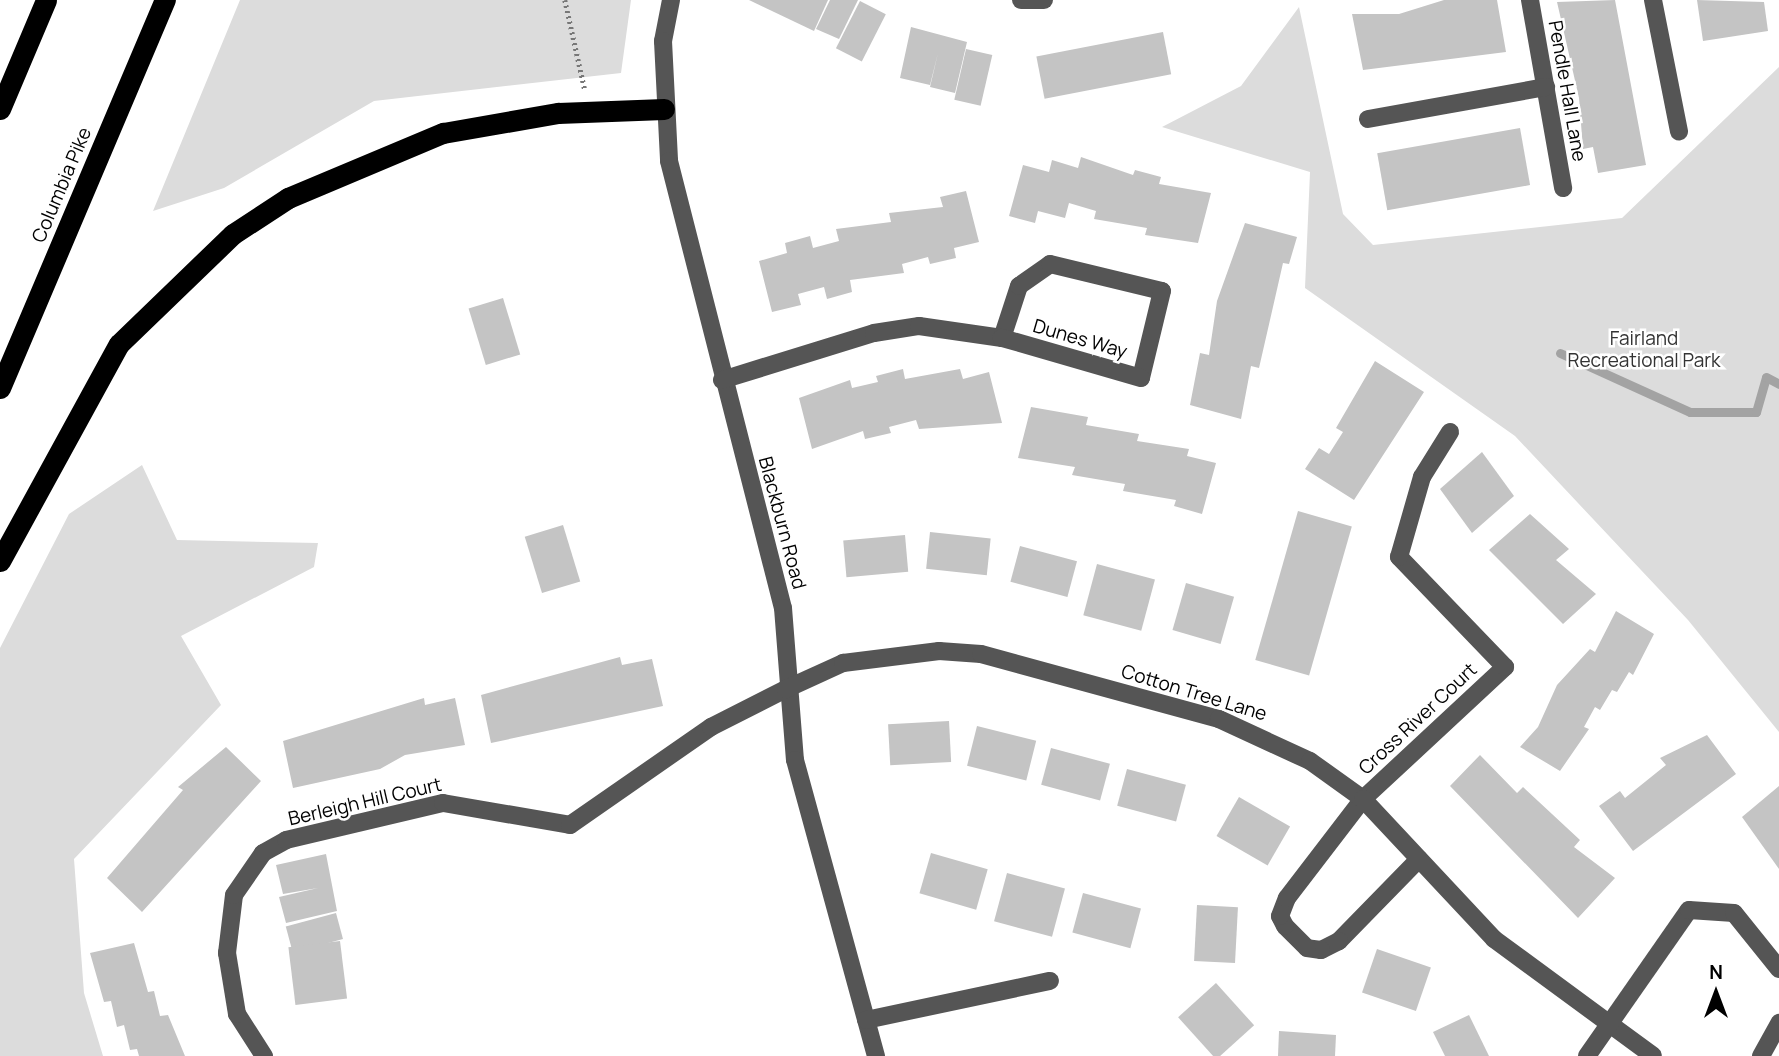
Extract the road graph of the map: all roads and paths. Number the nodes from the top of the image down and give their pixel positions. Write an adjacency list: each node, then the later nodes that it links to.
1 (46, 0): 10 (highway)
2 (165, 0): 18 (highway, Columbia Pike)
3 (565, 0): 12 (path)
4 (671, 0): 11 (street, Blackburn Road)
5 (1021, 0): 6 (street)
6 (1044, 0)
7 (1530, 0): 9 (street, Pendle Hall Lane)
8 (1653, 0): 14 (street)
9 (1546, 87): 13 (street); 15 (street, Pendle Hall Lane)
10 (0, 109)
11 (664, 109): 12 (highway); 17 (street, Blackburn Road)
12 (588, 112): 20 (highway)
13 (1368, 119)
14 (1679, 131)
15 (1563, 188)
16 (1002, 338): 16 (street, Dunes Way); 17 (street, Dunes Way)
17 (722, 380): 21 (street, Blackburn Road)
18 (0, 388)
19 (1450, 432): 22 (street, Cross River Court)
20 (0, 561)
21 (786, 689): 22 (street, Cotton Tree Lane); 26 (street, Blackburn Road); 29 (street, Berleigh Hill Court)
22 (1363, 799): 23 (street, Cotton Tree Lane); 23 (street)
23 (1419, 859): 28 (street, Cotton Tree Lane)
24 (1779, 969): 28 (street)
25 (1050, 981): 26 (street)
26 (866, 1020): 30 (street, Blackburn Road)
27 (1779, 1023): 33 (street)
28 (1608, 1027): 31 (street); 32 (street, Cotton Tree Lane)
29 (264, 1056)
30 (876, 1056)
31 (1587, 1056)
32 (1653, 1056)
33 (1761, 1056)

